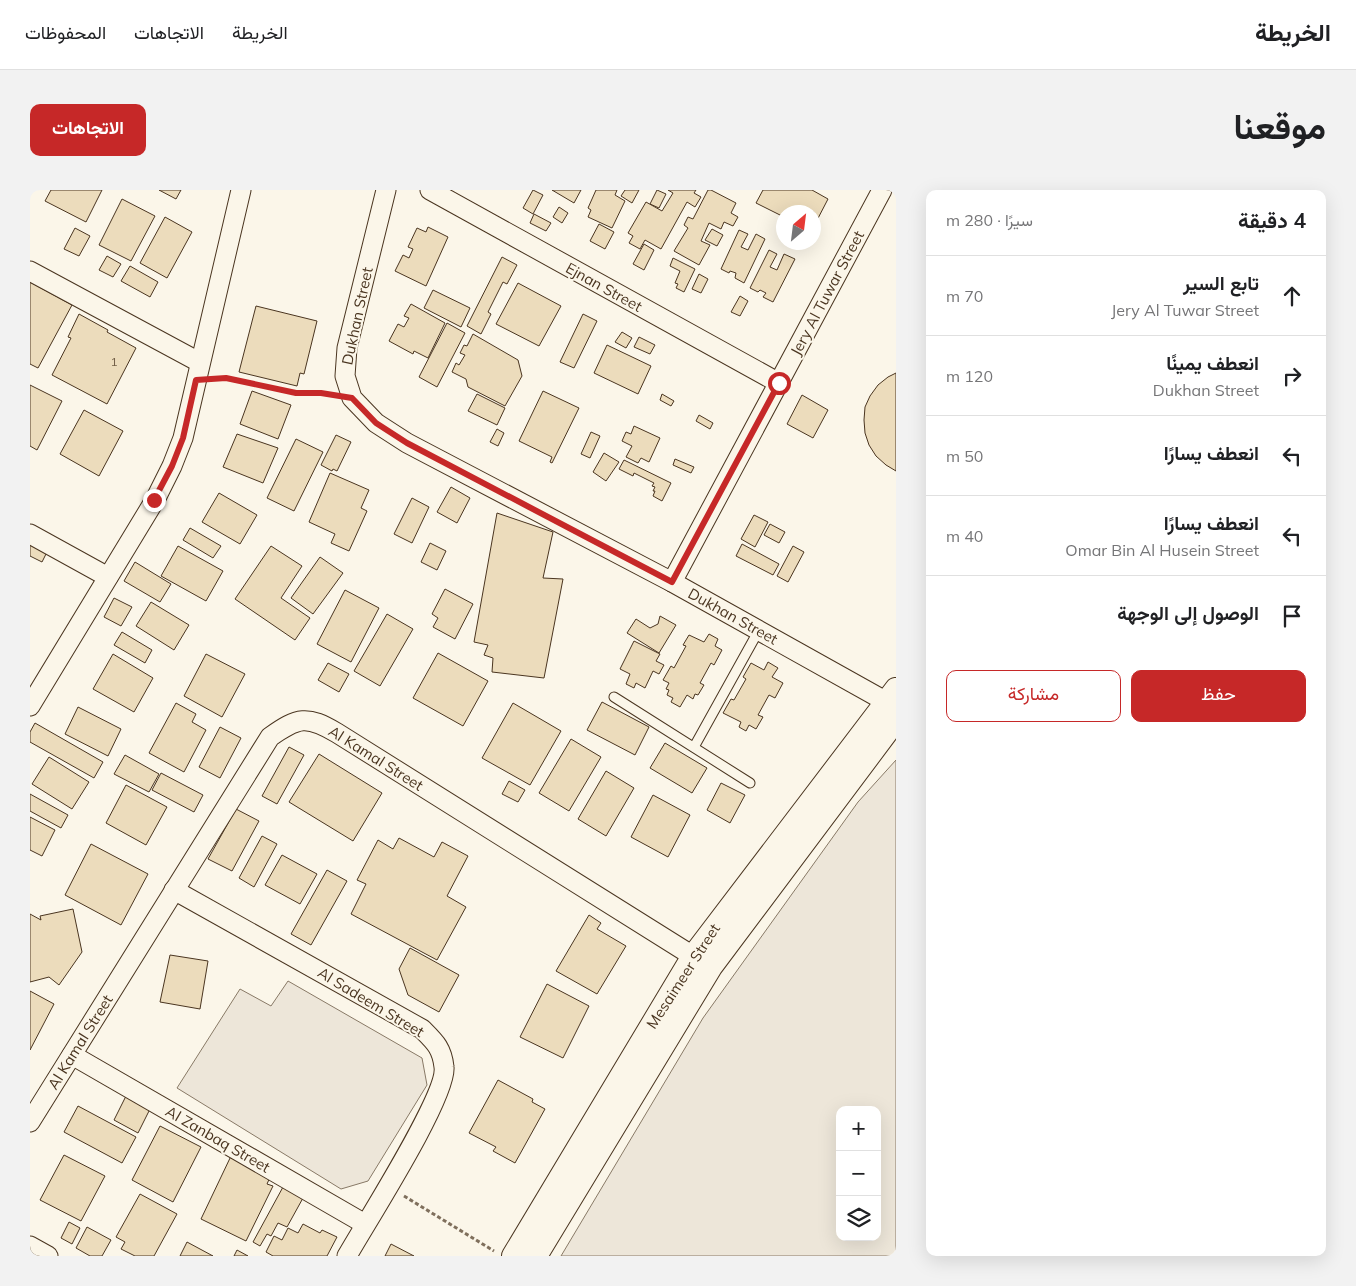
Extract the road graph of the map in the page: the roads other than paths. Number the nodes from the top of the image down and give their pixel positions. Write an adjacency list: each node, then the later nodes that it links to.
1 (241, 190): 6 (street)
2 (386, 190): 10 (street, Dukhan Street)
3 (430, 190): 7 (street, Ejnan Street)
4 (882, 190): 7 (street, Jery Al Tuwar Street)
5 (30, 271): 6 (street)
6 (198, 371): 9 (street)
7 (779, 383): 10 (street, Jery Al Tuwar Street)
8 (30, 534): 9 (street)
9 (108, 577): 13 (street)
10 (672, 582): 11 (street, Dukhan Street)
11 (759, 630): 14 (street, Dukhan Street); 15 (lane)
12 (614, 696): 15 (lane)
13 (30, 706)
14 (893, 706): 18 (street, Mesaimeer Street)
15 (694, 747): 16 (lane)
16 (750, 783)
17 (174, 890): 18 (street, Al Kamal Street); 19 (street, Al Kamal Street); 21 (street, Al Sadeem Street)
18 (702, 962): 23 (street, Mesaimeer Street); 26 (street, Mesaimeer Street)
19 (72, 1055): 20 (street, Al Kamal Street); 21 (street, Al Zanbaq Street)
20 (30, 1122)
21 (365, 1224): 25 (street, Al Sadeem Street)
22 (30, 1246): 24 (street)
23 (504, 1254)
24 (48, 1256)
25 (347, 1256)
26 (536, 1256)

